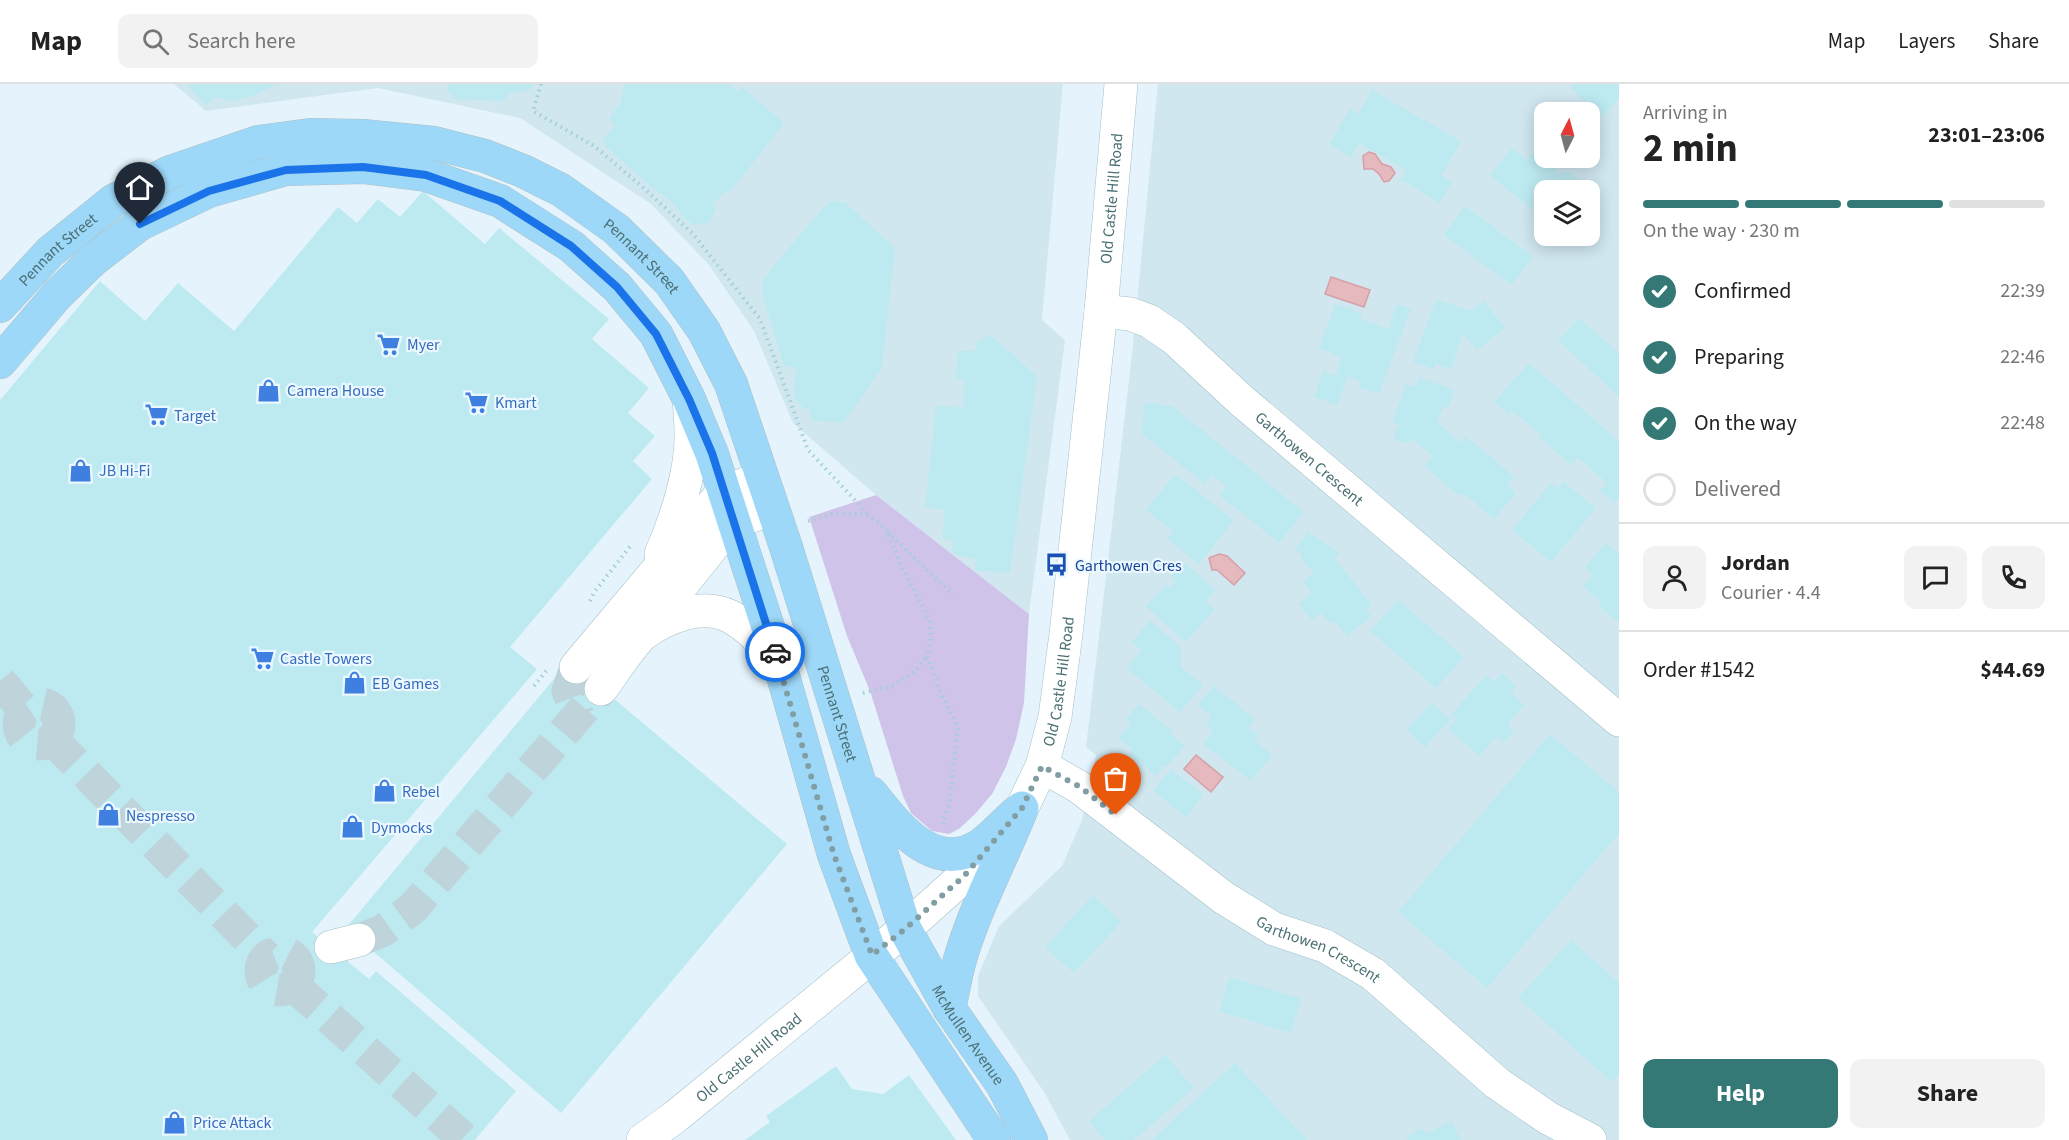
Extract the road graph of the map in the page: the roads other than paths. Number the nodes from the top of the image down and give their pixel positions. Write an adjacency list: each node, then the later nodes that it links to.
1 (1121, 84): 3 (street, Old Castle Hill Road)
2 (0, 306): 6 (main road, Pennant Street)
3 (1101, 311): 14 (street, Garthowen Crescent); 15 (street, Old Castle Hill Road)
4 (0, 362): 5 (main road, Pennant Street)
5 (689, 399): 7 (main road, Pennant Street); 9 (street)
6 (762, 478): 7 (street); 8 (main road, Pennant Street)
7 (728, 507): 8 (street); 9 (street); 10 (street); 11 (main road, Pennant Street)
8 (786, 517): 16 (main road, Pennant Street)
9 (648, 583): 12 (street)
10 (642, 635): 11 (street); 13 (street)
11 (778, 658): 19 (main road, Pennant Street)
12 (576, 667)
13 (601, 689)
14 (1619, 720)
15 (1042, 766): 17 (street, Old Castle Hill Road); 24 (street, Garthowen Crescent)
16 (858, 777): 17 (main road); 18 (main road, Pennant Street)
17 (1022, 808): 18 (street, Old Castle Hill Road); 20 (main road)
18 (905, 929): 19 (street, Old Castle Hill Road); 20 (main road, McMullen Avenue)
19 (872, 955): 21 (street, Old Castle Hill Road); 22 (main road)
20 (949, 1008): 23 (main road, McMullen Avenue)
21 (643, 1140)
22 (994, 1140)
23 (1031, 1140)
24 (1590, 1140)

